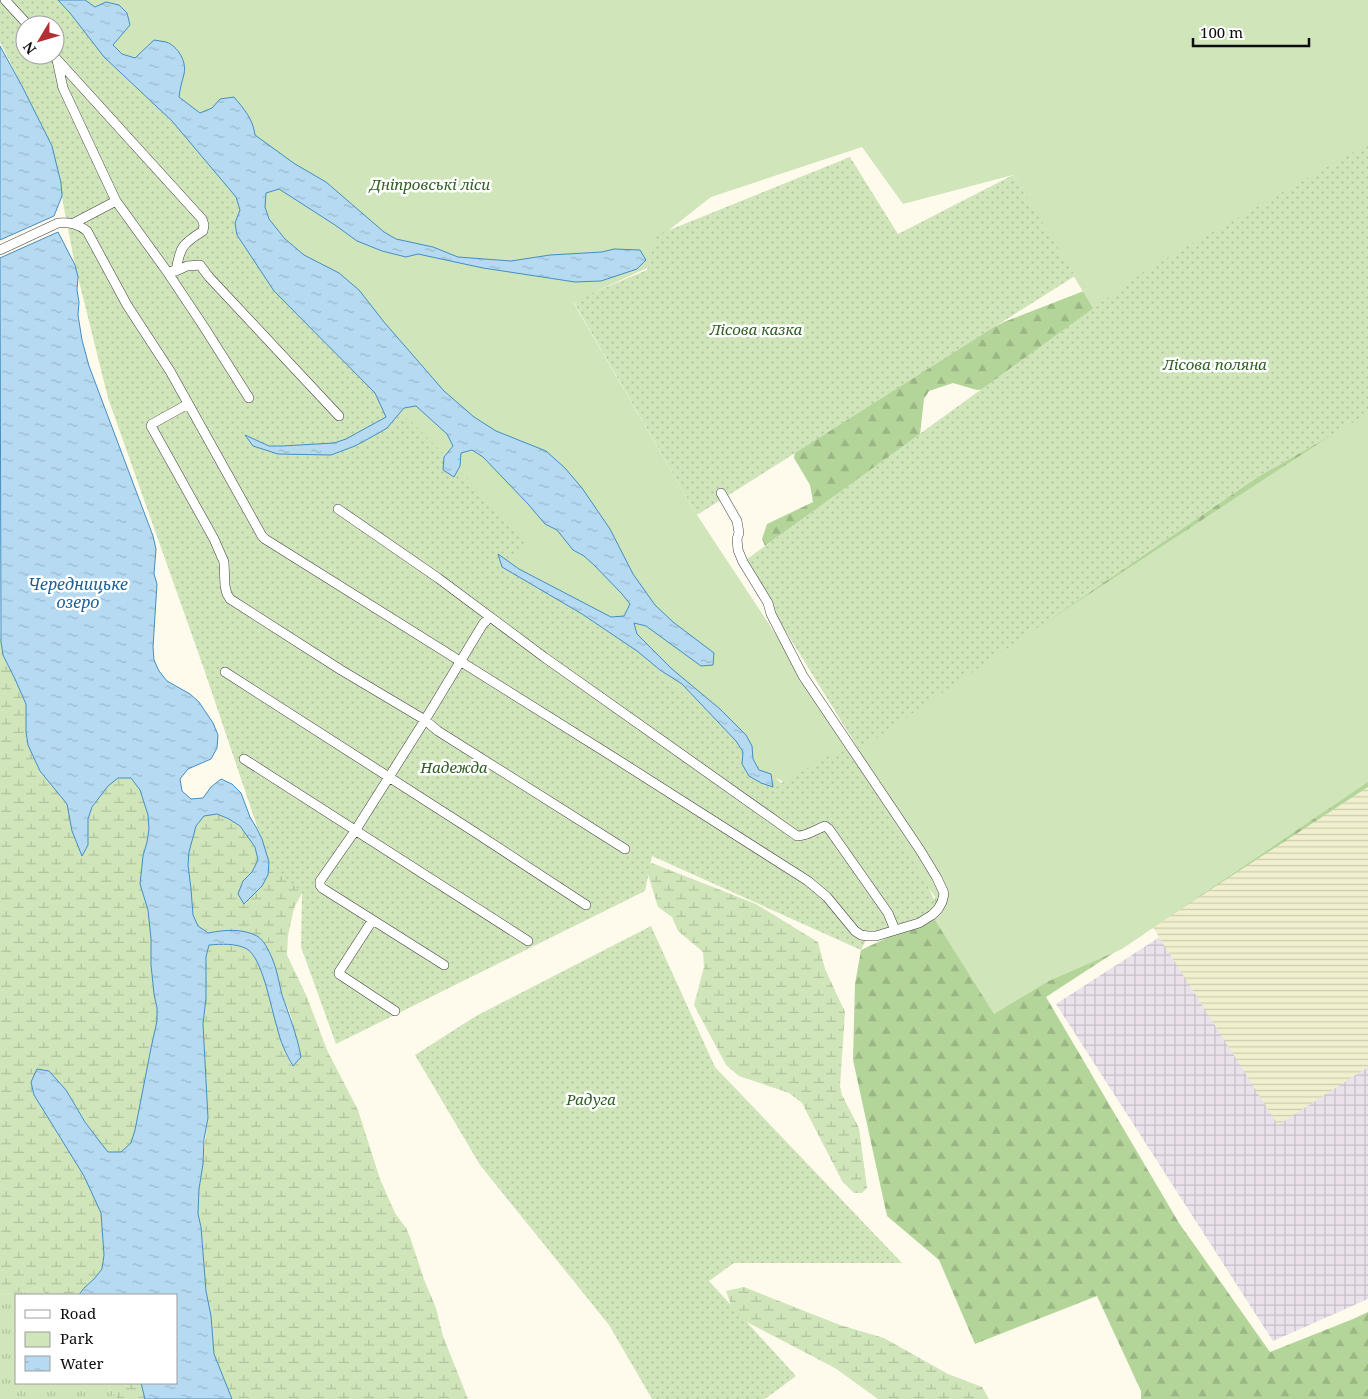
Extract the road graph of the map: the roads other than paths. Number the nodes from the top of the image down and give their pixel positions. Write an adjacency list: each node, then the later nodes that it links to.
1 (5, 0): 2 (street)
2 (19, 15)
3 (57, 65): 5 (street)
4 (61, 65): 8 (street)
5 (116, 201): 6 (street); 8 (street)
6 (74, 223): 7 (street); 10 (street)
7 (0, 250)
8 (171, 270): 9 (street); 11 (street)
9 (249, 398)
10 (188, 404): 15 (street); 17 (street)
11 (339, 416)
12 (721, 493): 24 (street)
13 (338, 509): 14 (street)
14 (490, 617): 15 (street); 24 (street)
15 (460, 660): 17 (street); 24 (street)
16 (225, 672): 19 (street)
17 (425, 720): 19 (street); 21 (street)
18 (244, 759): 20 (street)
19 (389, 777): 20 (street); 22 (street)
20 (355, 831): 23 (street); 25 (street)
21 (625, 849)
22 (586, 905)
23 (372, 921): 26 (street); 27 (street)
24 (895, 930)
25 (528, 941)
26 (444, 965)
27 (395, 1011)

